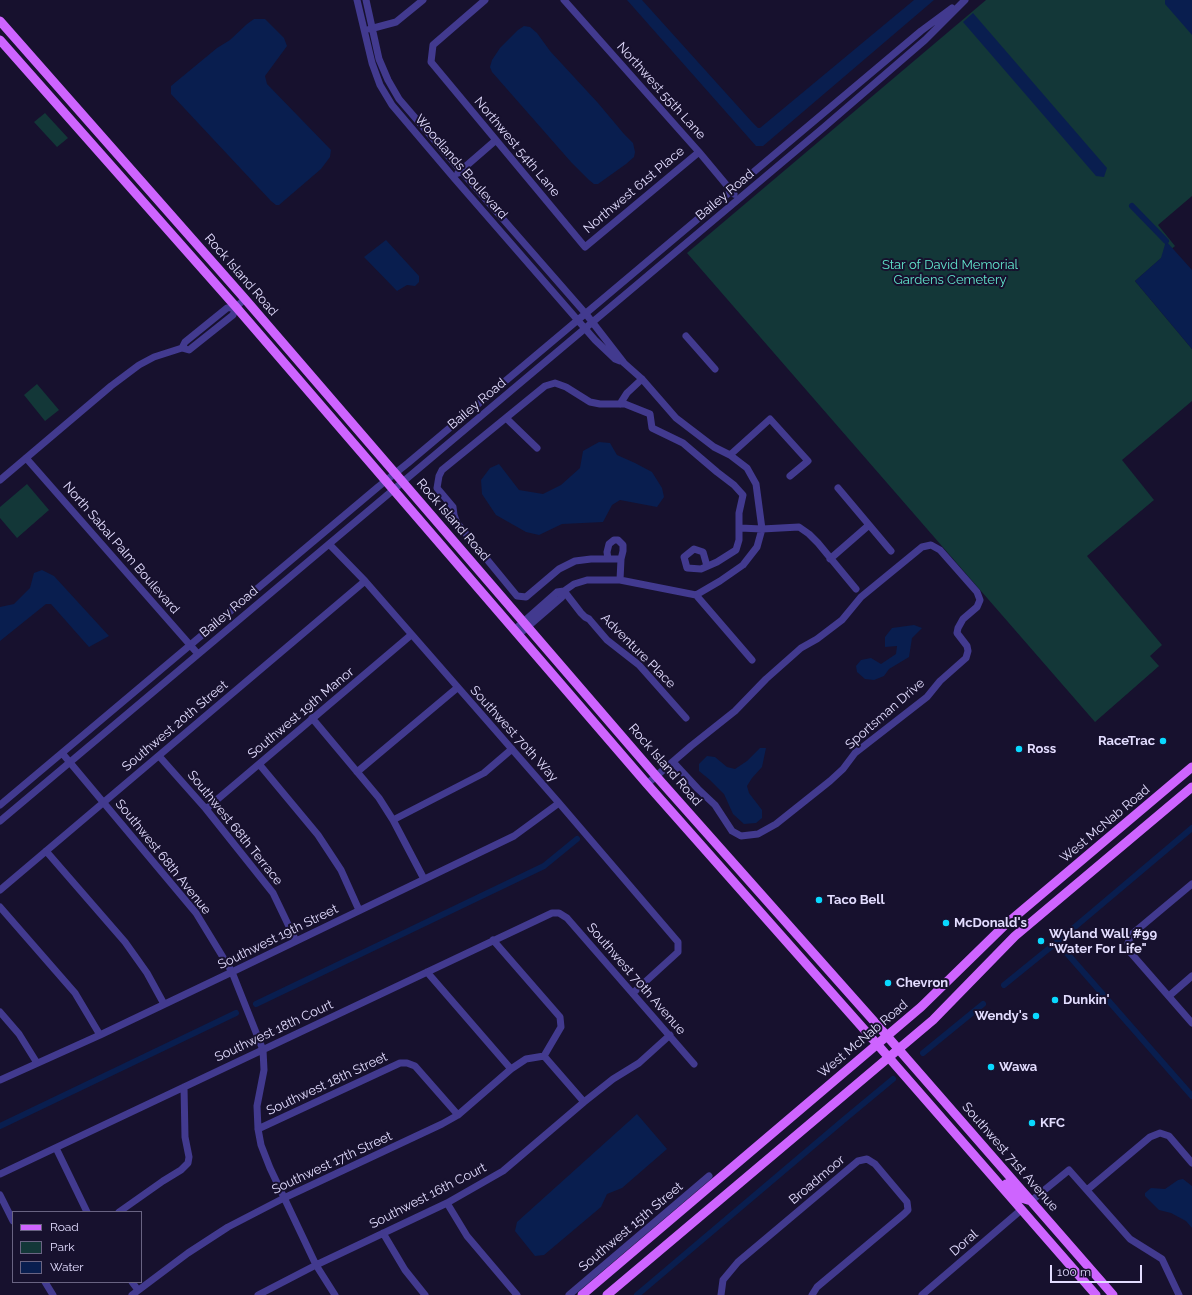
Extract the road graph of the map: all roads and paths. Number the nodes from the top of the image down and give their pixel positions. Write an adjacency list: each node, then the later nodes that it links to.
1 (357, 0): 9 (street, Woodlands Boulevard)
2 (366, 0): 8 (street, Woodlands Boulevard)
3 (423, 0): 8 (street)
4 (485, 0): 11 (street, Northwest 54th Lane)
5 (564, 0): 12 (street, Northwest 55th Lane)
6 (964, 0): 15 (street, Bailey Road); 16 (street, Bailey Road)
7 (0, 21): 18 (main road, Rock Island Road)
8 (373, 29): 9 (street); 13 (street, Woodlands Boulevard)
9 (364, 31): 14 (street, Woodlands Boulevard)
10 (0, 40): 19 (main road, Rock Island Road)
11 (496, 140): 13 (street); 17 (street, Northwest 54th Lane)
12 (699, 152): 15 (street, Northwest 55th Lane); 17 (street, Northwest 61st Place)
13 (461, 172): 14 (street); 20 (street, Woodlands Boulevard)
14 (454, 178): 21 (street, Woodlands Boulevard)
15 (732, 191): 16 (street, Northwest 55th Lane); 20 (street, Bailey Road)
16 (738, 199): 22 (street, Bailey Road)
17 (584, 247)
18 (245, 299): 19 (street); 33 (main road, Rock Island Road)
19 (236, 307): 32 (street); 36 (main road, Rock Island Road)
20 (586, 314): 21 (street, Bailey Road); 22 (street, Woodlands Boulevard)
21 (579, 320): 23 (street, Woodlands Boulevard); 33 (street, Bailey Road)
22 (592, 322): 23 (street, Bailey Road); 25 (street, Woodlands Boulevard)
23 (585, 328): 25 (street, Woodlands Boulevard); 37 (street, Bailey Road)
24 (686, 336): 26 (street)
25 (624, 363): 27 (street)
26 (715, 369)
27 (642, 379): 28 (street); 31 (street)
28 (620, 404): 29 (street); 41 (street)
29 (506, 418): 30 (street); 45 (street)
30 (537, 448)
31 (730, 455): 34 (street); 42 (street)
32 (26, 458): 35 (street); 57 (street, North Sabal Palm Boulevard)
33 (395, 474): 36 (street, Bailey Road); 37 (main road, Rock Island Road)
34 (790, 476)
35 (0, 480)
36 (386, 481): 39 (main road, Rock Island Road); 57 (street, Bailey Road)
37 (402, 482): 39 (street, Bailey Road); 54 (main road, Rock Island Road)
38 (838, 488): 40 (street)
39 (394, 489): 43 (street, Bailey Road); 55 (main road, Rock Island Road)
40 (869, 525): 44 (street); 47 (street)
41 (740, 528): 42 (street); 48 (street)
42 (762, 529): 47 (street); 53 (street)
43 (329, 544): 50 (street, Southwest 70th Way); 58 (street, Bailey Road)
44 (891, 551)
45 (608, 559): 46 (street); 46 (street)
46 (621, 559): 49 (street)
47 (830, 559): 51 (street)
48 (707, 566)
49 (620, 580): 52 (street); 53 (street)
50 (365, 581): 56 (street, Southwest 70th Way); 65 (street, Southwest 20th Street)
51 (856, 589)
52 (566, 590): 54 (street); 62 (street, Adventure Place)
53 (696, 595): 59 (street)
54 (526, 624): 55 (street); 71 (main road, Rock Island Road)
55 (516, 632): 72 (main road, Rock Island Road)
56 (411, 635): 60 (street, Southwest 70th Way); 61 (street, Southwest 19th Manor)
57 (190, 645): 58 (street, North Sabal Palm Boulevard); 64 (street, Bailey Road)
58 (198, 654): 66 (street, Bailey Road)
59 (752, 660)
60 (457, 688): 63 (street, Southwest 70th Way); 70 (street)
61 (312, 718): 68 (street, Southwest 19th Manor); 70 (street)
62 (686, 718)
63 (512, 749): 75 (street, Southwest 70th Way); 78 (street)
64 (62, 753): 66 (street, Southwest 68th Avenue); 76 (street, Bailey Road)
65 (159, 756): 74 (street, Southwest 20th Street); 77 (street, Southwest 68th Terrace)
66 (70, 762): 74 (street, Southwest 68th Avenue); 79 (street, Bailey Road)
67 (673, 762): 67 (street, Sportsman Drive); 71 (street, Sportsman Drive)
68 (259, 764): 77 (street, Southwest 19th Manor); 85 (street)
69 (1192, 767): 99 (main road, West McNab Road)
70 (357, 772): 78 (street)
71 (656, 776): 72 (street, Sportsman Drive); 99 (main road, Rock Island Road)
72 (647, 784): 100 (main road, Rock Island Road)
73 (1192, 788): 101 (main road)
74 (104, 802): 80 (street, Southwest 20th Street); 89 (street, Southwest 68th Avenue)
75 (559, 803): 81 (street, Southwest 19th Street); 92 (street, Southwest 70th Way)
76 (0, 805)
77 (206, 809): 88 (street, Southwest 68th Terrace)
78 (393, 820): 81 (street)
79 (0, 821)
80 (46, 851): 83 (street, Southwest 20th Street); 94 (street)
81 (424, 880): 85 (street, Southwest 19th Street)
82 (1192, 884): 93 (street)
83 (0, 890)
84 (0, 907): 97 (street)
85 (359, 910): 88 (street, Southwest 19th Street)
86 (559, 913): 87 (street, Southwest 18th Court); 92 (street, Southwest 70th Avenue)
87 (493, 940): 90 (street, Southwest 18th Court); 103 (street)
88 (296, 941): 89 (street, Southwest 19th Street)
89 (232, 972): 94 (street, Southwest 19th Street); 102 (street, Southwest 68th Avenue)
90 (427, 972): 102 (street, Southwest 18th Court); 107 (street)
91 (1192, 976): 93 (street)
92 (633, 993): 98 (street, Southwest 70th Avenue)
93 (1169, 996): 96 (street)
94 (164, 1004): 97 (street, Southwest 19th Street)
95 (0, 1012): 105 (street)
96 (1192, 1022)
97 (100, 1035): 105 (street, Southwest 19th Street)
98 (670, 1035): 106 (street, Southwest 70th Avenue); 110 (street, Southwest 16th Court)
99 (887, 1036): 100 (main road, West McNab Road); 101 (main road, Southwest 71st Avenue)
100 (877, 1044): 104 (main road, Southwest 71st Avenue); 140 (main road, West McNab Road)
101 (898, 1049): 104 (main road); 121 (main road, Southwest 71st Avenue)
102 (263, 1050): 109 (street, Southwest 18th Court); 112 (street, Southwest 68th Avenue)
103 (544, 1056): 107 (street, Southwest 17th Street); 110 (street)
104 (889, 1058): 113 (main road, Southwest 71st Avenue); 141 (main road)
105 (37, 1063): 108 (street, Southwest 19th Street)
106 (694, 1064)
107 (511, 1069): 111 (street, Southwest 17th Street)
108 (0, 1080)
109 (184, 1087): 114 (street, Southwest 18th Court); 125 (street)
110 (584, 1102): 122 (street, Southwest 16th Court)
111 (458, 1114): 112 (street, Southwest 18th Street); 120 (street, Southwest 17th Street)
112 (258, 1129): 120 (street, Southwest 68th Avenue)
113 (966, 1147): 121 (main road); 123 (main road, Southwest 71st Avenue)
114 (56, 1148): 116 (street, Southwest 18th Court); 124 (street)
115 (1192, 1163): 118 (street)
116 (0, 1174)
117 (709, 1176): 139 (street, Southwest 15th Street)
118 (1087, 1190): 121 (street); 146 (street)
119 (0, 1195): 126 (street)
120 (284, 1198): 128 (street, Southwest 68th Avenue); 131 (street, Southwest 17th Street)
121 (1031, 1201): 132 (main road, Southwest 71st Avenue)
122 (447, 1203): 127 (street, Southwest 16th Court); 138 (street)
123 (1021, 1210): 132 (main road); 144 (street, Doral); 145 (main road, Southwest 71st Avenue)
124 (87, 1211)
125 (121, 1211)
126 (12, 1219)
127 (383, 1233): 128 (street, Southwest 16th Court); 137 (street)
128 (316, 1265): 135 (street, Southwest 16th Court); 136 (street, Southwest 68th Avenue)
129 (46, 1283): 133 (street)
130 (133, 1283): 131 (street)
131 (138, 1290): 134 (street, Southwest 17th Street)
132 (1110, 1292)
133 (53, 1295)
134 (132, 1295)
135 (258, 1295)
136 (335, 1295)
137 (425, 1295)
138 (517, 1295)
139 (569, 1295)
140 (582, 1295)
141 (607, 1295)
142 (721, 1295): 143 (street, Broadmoor)
143 (812, 1295)
144 (922, 1295)
145 (1096, 1295)
146 (1179, 1295)

